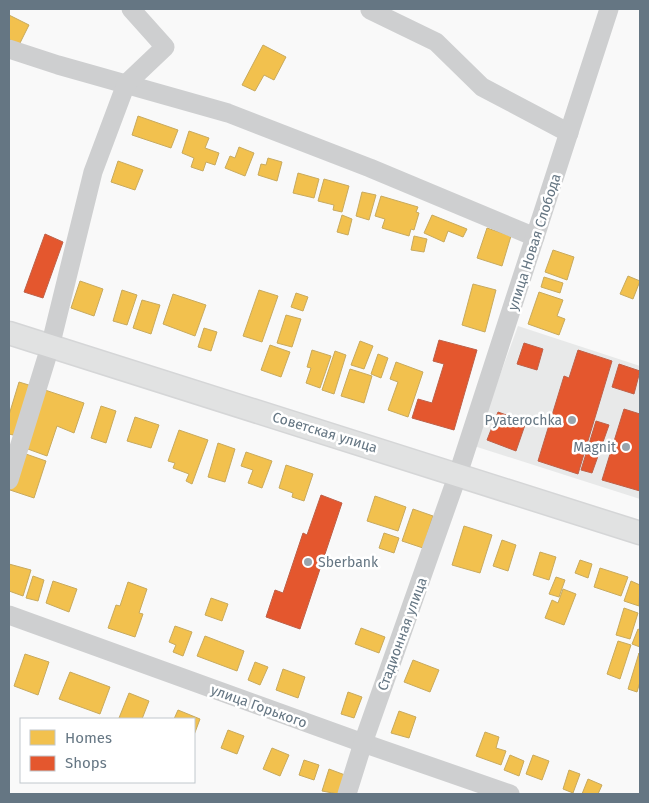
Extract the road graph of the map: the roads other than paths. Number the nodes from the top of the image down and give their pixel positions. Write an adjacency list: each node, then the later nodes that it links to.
1 (131, 9): 5 (street)
2 (609, 9): 6 (street, улица Новая Слобода)
3 (370, 10): 6 (street)
4 (9, 49): 5 (street)
5 (126, 84): 7 (street); 9 (street)
6 (569, 133): 7 (street, улица Новая Слобода)
7 (535, 236): 10 (street, улица Новая Слобода)
8 (9, 333): 9 (main road, Советская улица)
9 (50, 347): 10 (main road, Советская улица); 11 (street)
10 (458, 474): 12 (main road, Советская улица); 14 (street, Стадионная улица)
11 (9, 480)
12 (640, 533)
13 (9, 615): 14 (street, улица Горького)
14 (363, 744): 15 (street, Стадионная улица); 16 (street, улица Горького)
15 (347, 794)
16 (510, 794)

